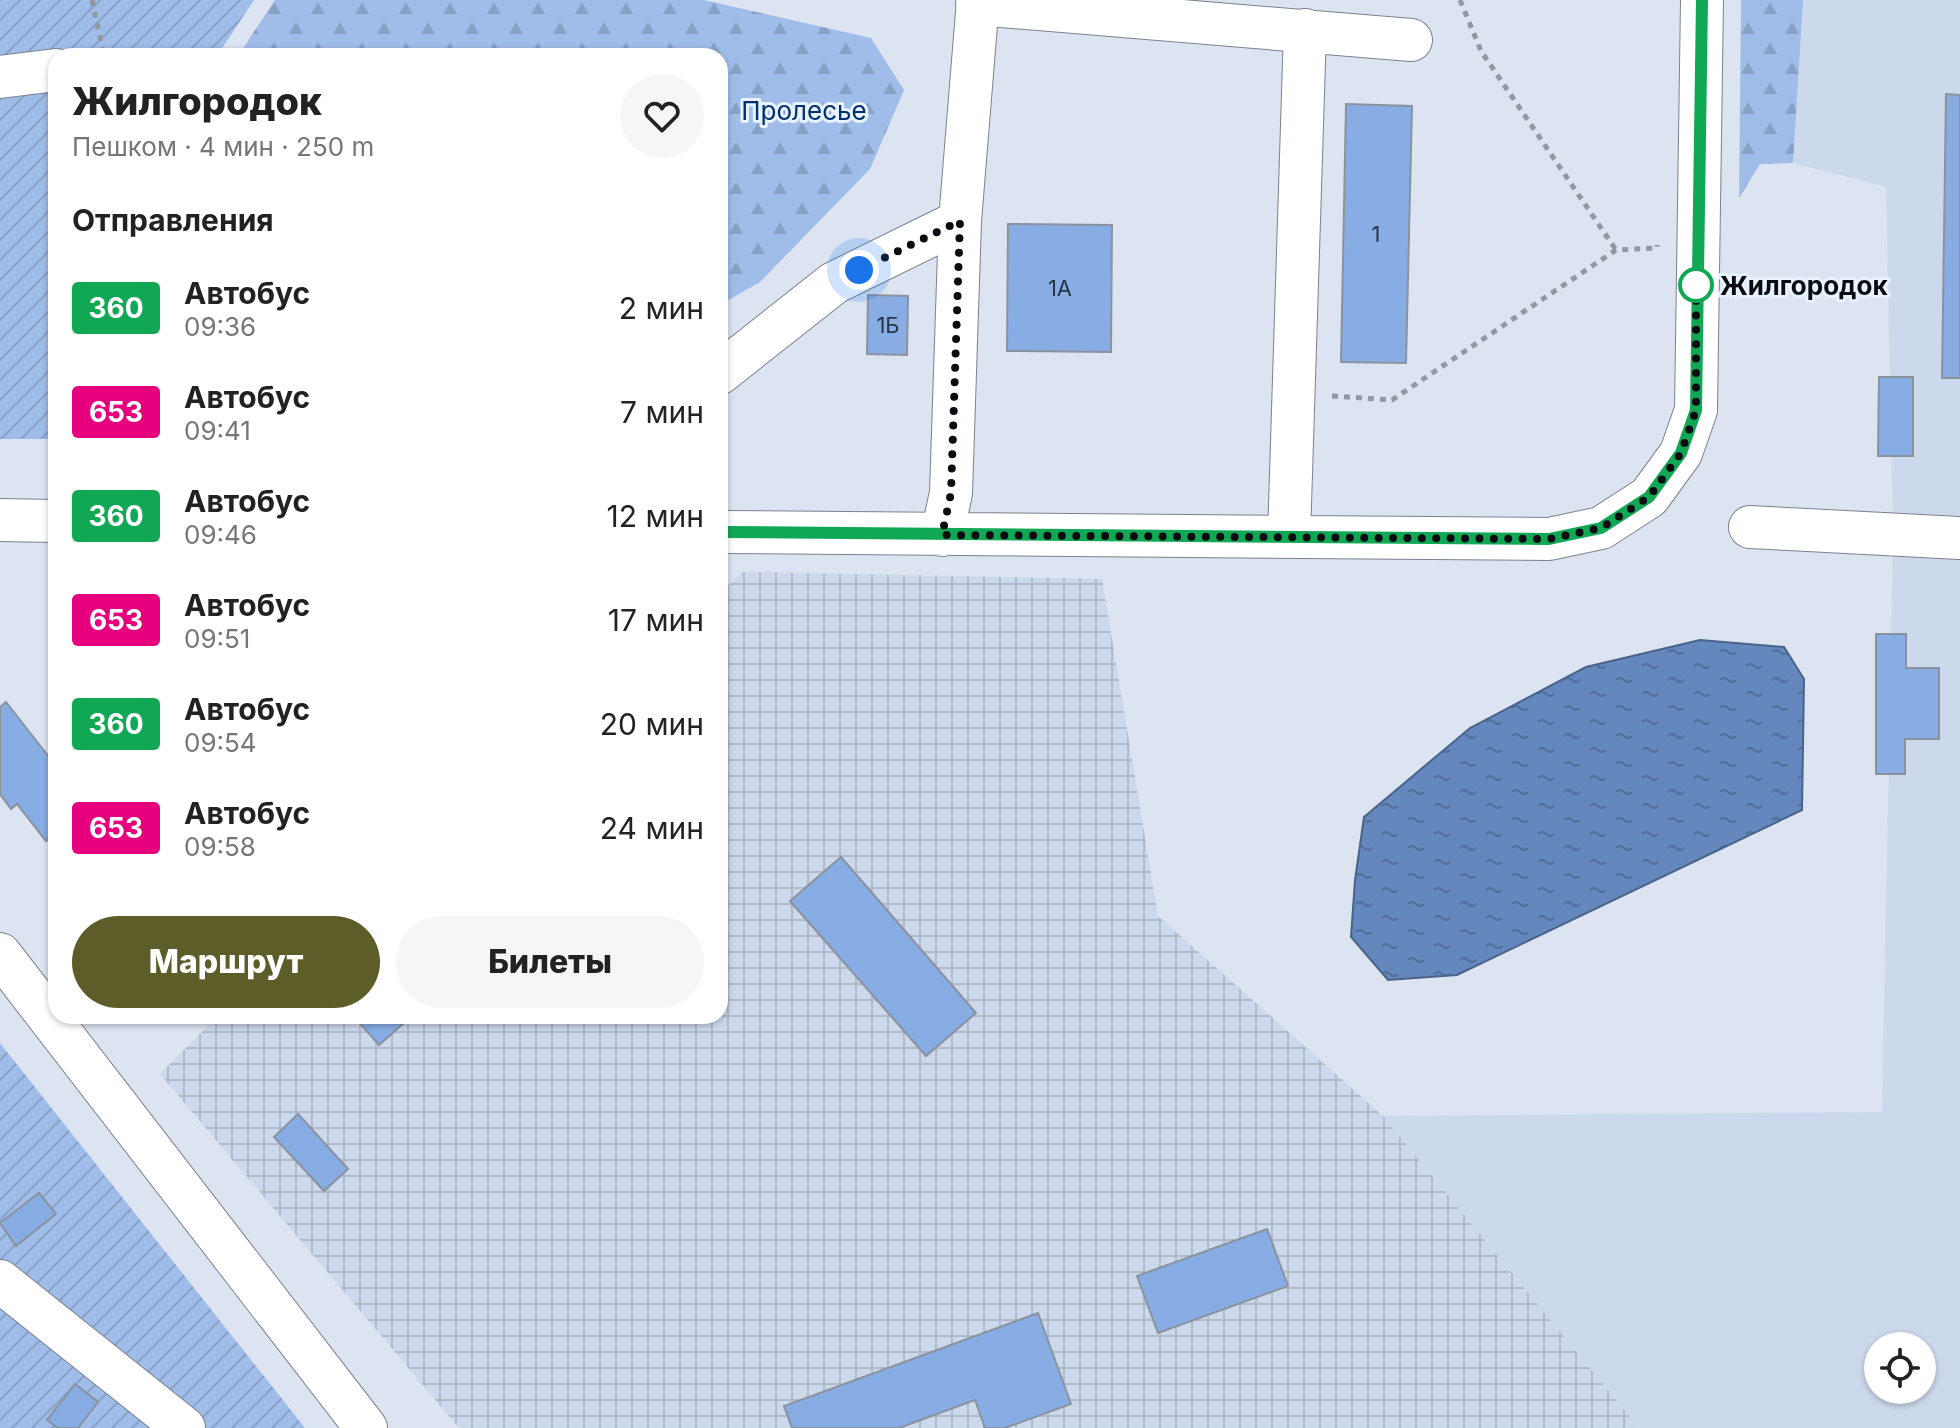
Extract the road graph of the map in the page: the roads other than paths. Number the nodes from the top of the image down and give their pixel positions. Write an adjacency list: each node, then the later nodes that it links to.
1 (1702, 0): 14 (street)
2 (978, 2): 3 (street); 7 (street)
3 (1305, 30): 4 (street); 14 (street)
4 (1411, 40)
5 (48, 71): 6 (street)
6 (0, 77)
7 (960, 221): 8 (street); 13 (street)
8 (728, 367)
9 (0, 520): 10 (street)
10 (48, 521)
11 (1750, 527): 15 (street)
12 (728, 532): 13 (street)
13 (942, 535): 14 (street)
14 (1289, 537)
15 (1960, 538)
16 (0, 954): 17 (street)
17 (48, 1016)
18 (54, 1024): 21 (street)
19 (0, 1281): 20 (street)
20 (184, 1428)
21 (366, 1428)

